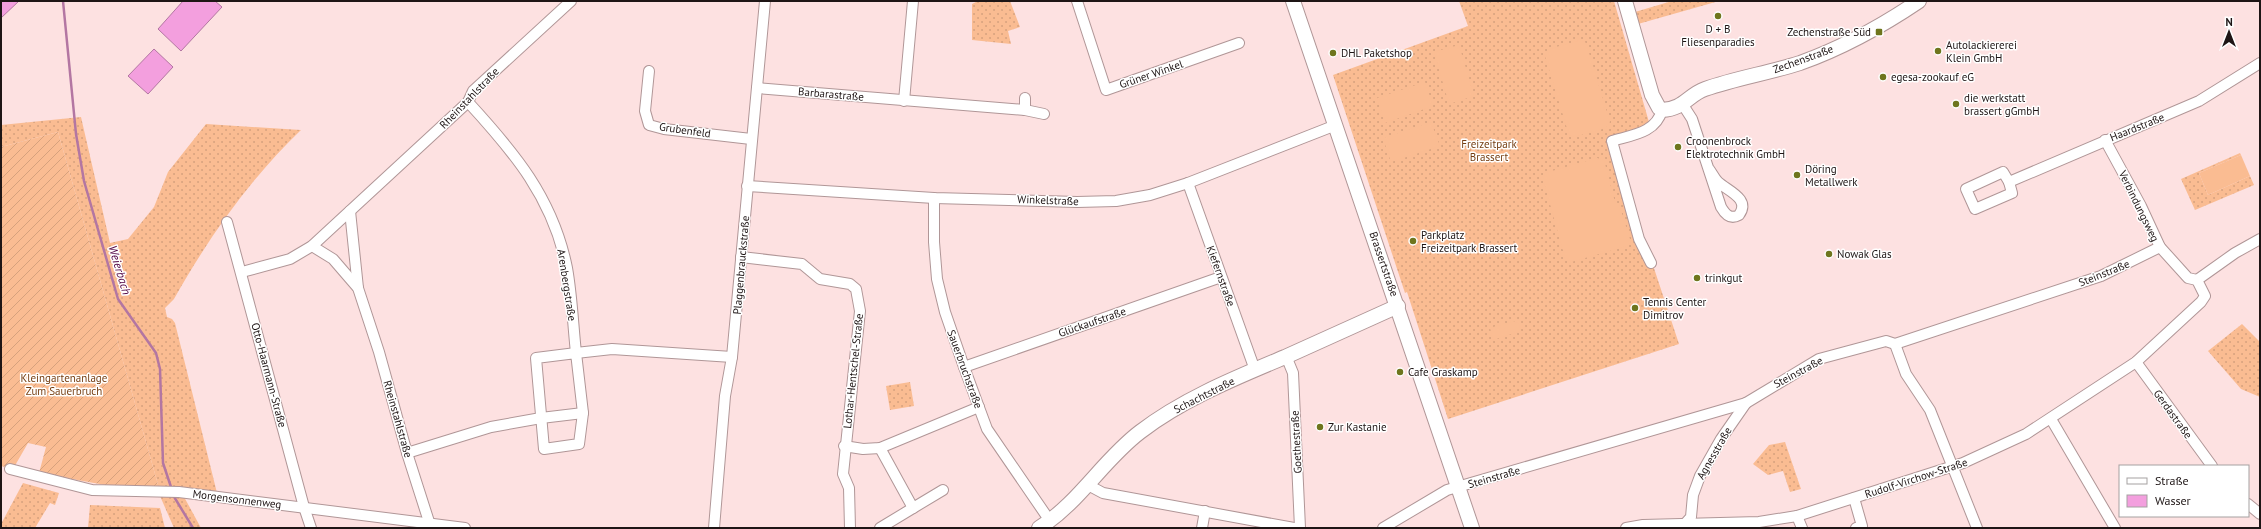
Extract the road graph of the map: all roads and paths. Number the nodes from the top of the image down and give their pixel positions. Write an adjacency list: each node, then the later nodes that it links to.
1 (571, 1): 14 (street, Rheinstahlstraße)
2 (765, 1): 11 (street, Plaggenbrauckstraße)
3 (913, 1): 13 (street)
4 (1077, 1): 8 (street, Grüner Winkel)
5 (1293, 1): 19 (street, Brassertstraße)
6 (1625, 1): 17 (street)
7 (1919, 1): 15 (street, Zechenstraße)
8 (1240, 43)
9 (2260, 63): 21 (street, Haardstraße)
10 (649, 71): 20 (street, Grubenfeld)
11 (757, 88): 13 (street, Barbarastraße); 20 (street, Plaggenbrauckstraße)
12 (1026, 98): 16 (street)
13 (904, 101): 16 (street, Barbarastraße)
14 (468, 102): 27 (street, Rheinstahlstraße); 40 (street, Arenbergstraße)
15 (1683, 105): 17 (street, Zechenstraße); 22 (street)
16 (1025, 110): 18 (street, Barbarastraße)
17 (1662, 110): 33 (street)
18 (1044, 114)
19 (1336, 125): 24 (street, Winkelstraße); 38 (street, Brassertstraße)
20 (751, 139): 25 (street, Plaggenbrauckstraße)
21 (2105, 140): 23 (street, Haardstraße); 31 (street, Verbindungsweg)
22 (1709, 168)
23 (2010, 182): 23 (street)
24 (1188, 183): 26 (street, Winkelstraße); 35 (street, Kiefernstraße)
25 (747, 186): 26 (street, Winkelstraße); 32 (street, Plaggenbrauckstraße)
26 (934, 198): 44 (street, Sauerbruchstraße)
27 (350, 211): 30 (street, Rheinstahlstraße); 37 (street, Rheinstahlstraße)
28 (227, 222): 34 (street, Otto-Haarmann-Straße)
29 (2260, 239): 36 (street)
30 (312, 246): 34 (street, Rheinstahlstraße); 37 (street, Rheinstahlstraße)
31 (2160, 247): 36 (street, Verbindungsweg); 39 (street, Steinstraße)
32 (742, 257): 42 (street, Plaggenbrauckstraße); 51 (street, Lothar-Hentschel-Straße)
33 (1651, 263)
34 (242, 272): 62 (street, Otto-Haarmann-Straße)
35 (1221, 277): 44 (street, Glückaufstraße); 45 (street, Kiefernstraße)
36 (2197, 280): 43 (street, Rudolf-Virchow-Straße)
37 (358, 288): 53 (street, Rheinstahlstraße)
38 (1398, 306): 41 (street, Schachtstraße); 58 (street, Brassertstraße)
39 (1895, 344): 46 (street, Steinstraße); 55 (street)
40 (576, 353): 42 (street, Arenbergstraße); 48 (street, Arenbergstraße); 49 (street, Arenbergstraße)
41 (1286, 356): 45 (street, Schachtstraße); 77 (street, Goethestraße)
42 (732, 357): 72 (street, Plaggenbrauckstraße)
43 (2136, 362): 50 (street, Rudolf-Virchow-Straße); 54 (street, Gerdastraße)
44 (964, 367): 47 (street, Sauerbruchstraße)
45 (1255, 370): 57 (street, Schachtstraße)
46 (1746, 403): 58 (street, Steinstraße); 69 (street, Agnesstraße)
47 (979, 407): 52 (street); 67 (street, Sauerbruchstraße)
48 (583, 413): 49 (street); 49 (street, Arenbergstraße)
49 (541, 418): 53 (street)
50 (2051, 419): 55 (street, Rudolf-Virchow-Straße); 84 (street)
51 (844, 446): 52 (street); 73 (street, Lothar-Hentschel-Straße)
52 (880, 448): 63 (street)
53 (407, 454): 68 (street, Rheinstahlstraße)
54 (2211, 465)
55 (1952, 467): 60 (street, Rudolf-Virchow-Straße); 83 (street)
56 (10, 469): 62 (street, Morgensonnenweg)
57 (1088, 485): 64 (street); 67 (street, Schachtstraße)
58 (1458, 487): 78 (street, Steinstraße); 79 (street, Brassertstraße)
59 (943, 490): 63 (street)
60 (1854, 498): 66 (street, Rudolf-Virchow-Straße); 82 (street)
61 (2249, 505): 65 (street)
62 (304, 507): 68 (street, Morgensonnenweg); 70 (street, Otto-Haarmann-Straße)
63 (913, 508): 74 (street)
64 (1205, 511): 75 (street); 76 (street)
65 (2260, 514)
66 (1797, 516): 69 (street, Rudolf-Virchow-Straße); 81 (street)
67 (1045, 525)
68 (431, 526): 71 (street, Morgensonnenweg)
69 (1682, 526): 80 (street, Rudolf-Virchow-Straße)
70 (312, 528)
71 (465, 528)
72 (714, 528)
73 (850, 528)
74 (880, 528)
75 (1202, 528)
76 (1294, 528)
77 (1300, 528)
78 (1383, 528)
79 (1472, 528)
80 (1626, 528)
81 (1802, 528)
82 (1856, 528)
83 (1977, 528)
84 (2115, 528)

